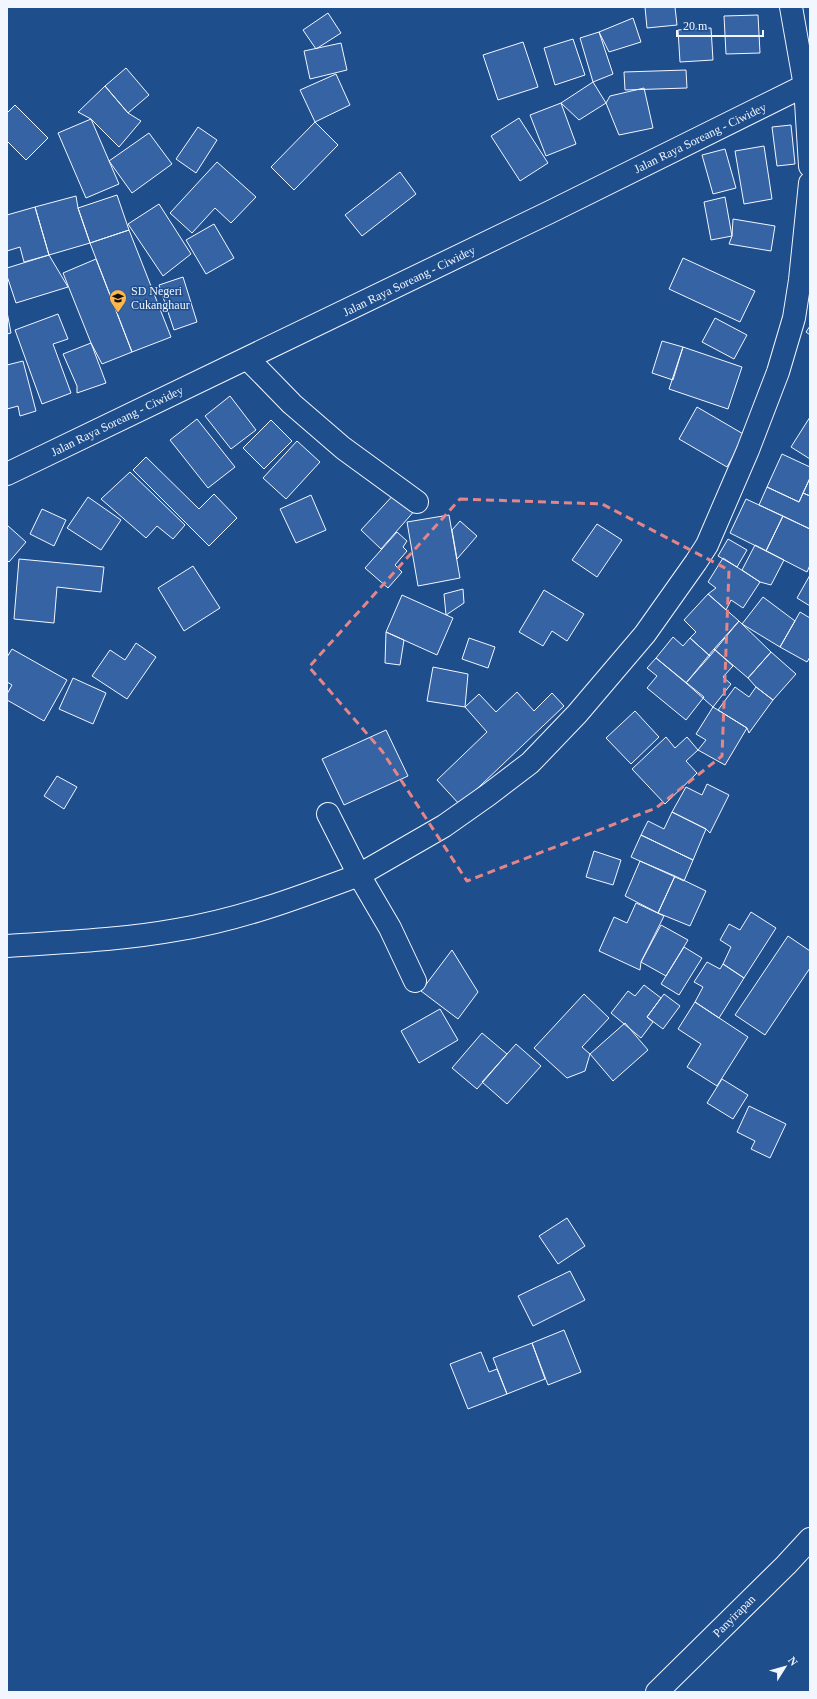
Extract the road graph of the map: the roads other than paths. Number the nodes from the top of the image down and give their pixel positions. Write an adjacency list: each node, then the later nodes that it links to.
1 (790, 7): 2 (main road)
2 (808, 84): 3 (main road); 5 (main road, Jalan Raya Soreang - Ciwidey)
3 (810, 166)
4 (810, 183): 9 (main road)
5 (248, 359): 6 (main road, Jalan Raya Soreang - Ciwidey); 7 (main road)
6 (7, 474)
7 (417, 502)
8 (328, 814): 9 (main road)
9 (359, 875): 10 (main road); 11 (main road)
10 (7, 946)
11 (415, 982)
12 (810, 1539): 13 (main road, Panyirapan)
13 (657, 1692)

